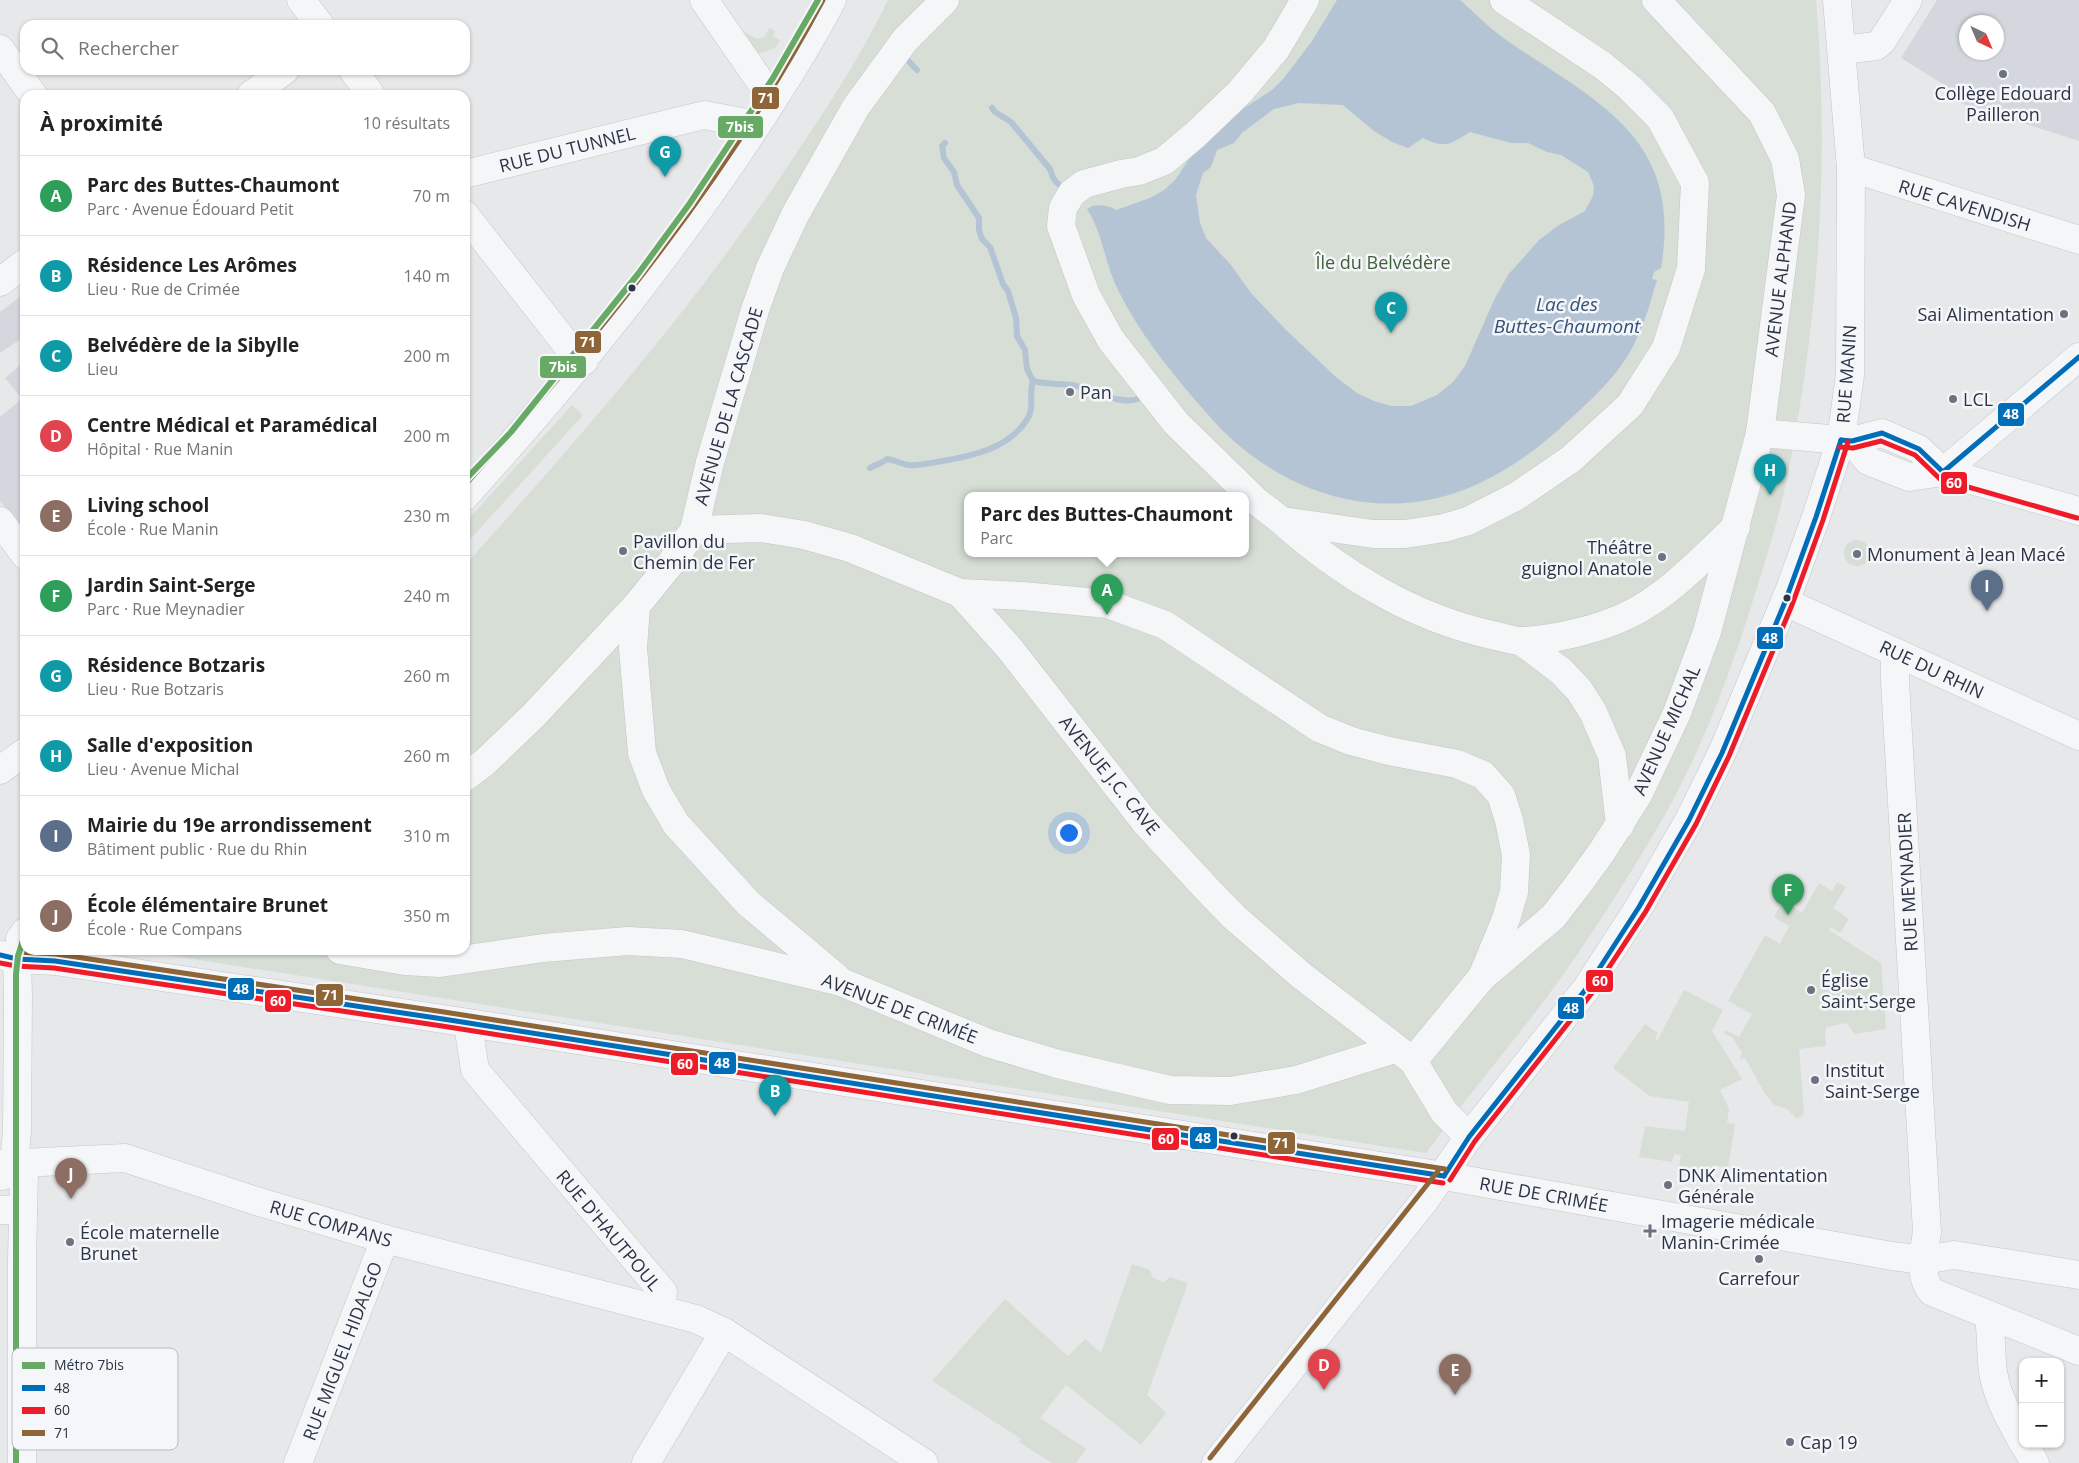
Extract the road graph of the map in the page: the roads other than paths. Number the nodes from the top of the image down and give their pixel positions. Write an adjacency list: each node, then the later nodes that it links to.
1 (300, 0): 10 (street)
2 (704, 0): 18 (street)
3 (832, 0): 18 (street)
4 (945, 0): 38 (street, AVENUE DE LA CASCADE)
5 (1305, 0): 32 (street)
6 (1504, 0): 36 (street)
7 (1656, 0): 28 (street, AVENUE ALPHAND)
8 (1836, 0): 12 (street, RUE MANIN)
9 (1908, 0): 12 (street)
10 (316, 20)
11 (0, 49): 15 (street)
12 (1842, 50): 20 (street, RUE MANIN)
13 (278, 75): 16 (street)
14 (357, 75): 17 (street)
15 (29, 90)
16 (259, 90)
17 (367, 90)
18 (773, 100): 19 (street)
19 (757, 125): 21 (street, RUE DU TUNNEL); 27 (street)
20 (1851, 168): 23 (street, RUE CAVENDISH); 29 (street, RUE MANIN)
21 (470, 173)
22 (470, 221): 27 (street)
23 (2079, 240)
24 (20, 267): 25 (street)
25 (0, 282)
26 (2079, 357): 30 (street)
27 (584, 361): 31 (street)
28 (1760, 433): 29 (street); 37 (street, AVENUE MICHAL)
29 (1847, 441): 30 (street); 41 (street, RUE MANIN)
30 (1943, 472): 34 (street)
31 (470, 491)
32 (1247, 492)
33 (1249, 494): 36 (street)
34 (2079, 511)
35 (0, 521): 39 (street)
36 (1282, 521): 43 (street)
37 (1736, 527): 43 (street); 49 (street, AVENUE MICHAL)
38 (694, 530): 40 (street, AVENUE J.C. CAVE); 42 (street, AVENUE DE LA CASCADE)
39 (20, 548)
40 (960, 593): 53 (street); 56 (street, AVENUE J.C. CAVE)
41 (1785, 602): 44 (street, RUE DU RHIN); 57 (street, RUE MANIN)
42 (636, 606): 48 (street, AVENUE DE LA CASCADE); 54 (street)
43 (1521, 641): 49 (street)
44 (1895, 653): 45 (street, RUE DU RHIN); 62 (street, RUE MEYNADIER)
45 (2079, 736)
46 (20, 756): 47 (street)
47 (0, 770)
48 (470, 773)
49 (1620, 825): 53 (street, AVENUE MICHAL)
50 (20, 939): 52 (street)
51 (370, 955): 54 (street, AVENUE DE CRIMÉE)
52 (8, 957): 55 (street, RUE DE CRIMÉE); 58 (street)
53 (1482, 977): 56 (street)
54 (841, 982): 56 (street, AVENUE DE CRIMÉE)
55 (468, 1024): 59 (street, RUE DE CRIMÉE); 64 (street, RUE D'HAUTPOUL)
56 (1404, 1055): 57 (street, AVENUE J.C. CAVE)
57 (1469, 1137): 59 (street, RUE MANIN)
58 (5, 1168): 60 (street); 61 (street, RUE COMPANS)
59 (1444, 1176): 62 (street, RUE DE CRIMÉE); 76 (street, RUE MANIN)
60 (12, 1210): 67 (street)
61 (385, 1239): 64 (street, RUE COMPANS); 73 (street, RUE MIGUEL HIDALGO)
62 (1923, 1260): 63 (street, RUE DE CRIMÉE); 65 (street, RUE MEYNADIER)
63 (2079, 1275)
64 (661, 1310): 66 (street, RUE D'HAUTPOUL)
65 (1989, 1316): 68 (street, RUE MEYNADIER); 69 (street)
66 (724, 1332): 74 (street); 75 (street, RUE D'HAUTPOUL)
67 (17, 1348)
68 (2079, 1351)
69 (2019, 1436)
70 (2026, 1448): 77 (street)
71 (21, 1450): 72 (street)
72 (22, 1463)
73 (298, 1463)
74 (646, 1463)
75 (924, 1463)
76 (1216, 1463)
77 (2035, 1463)

